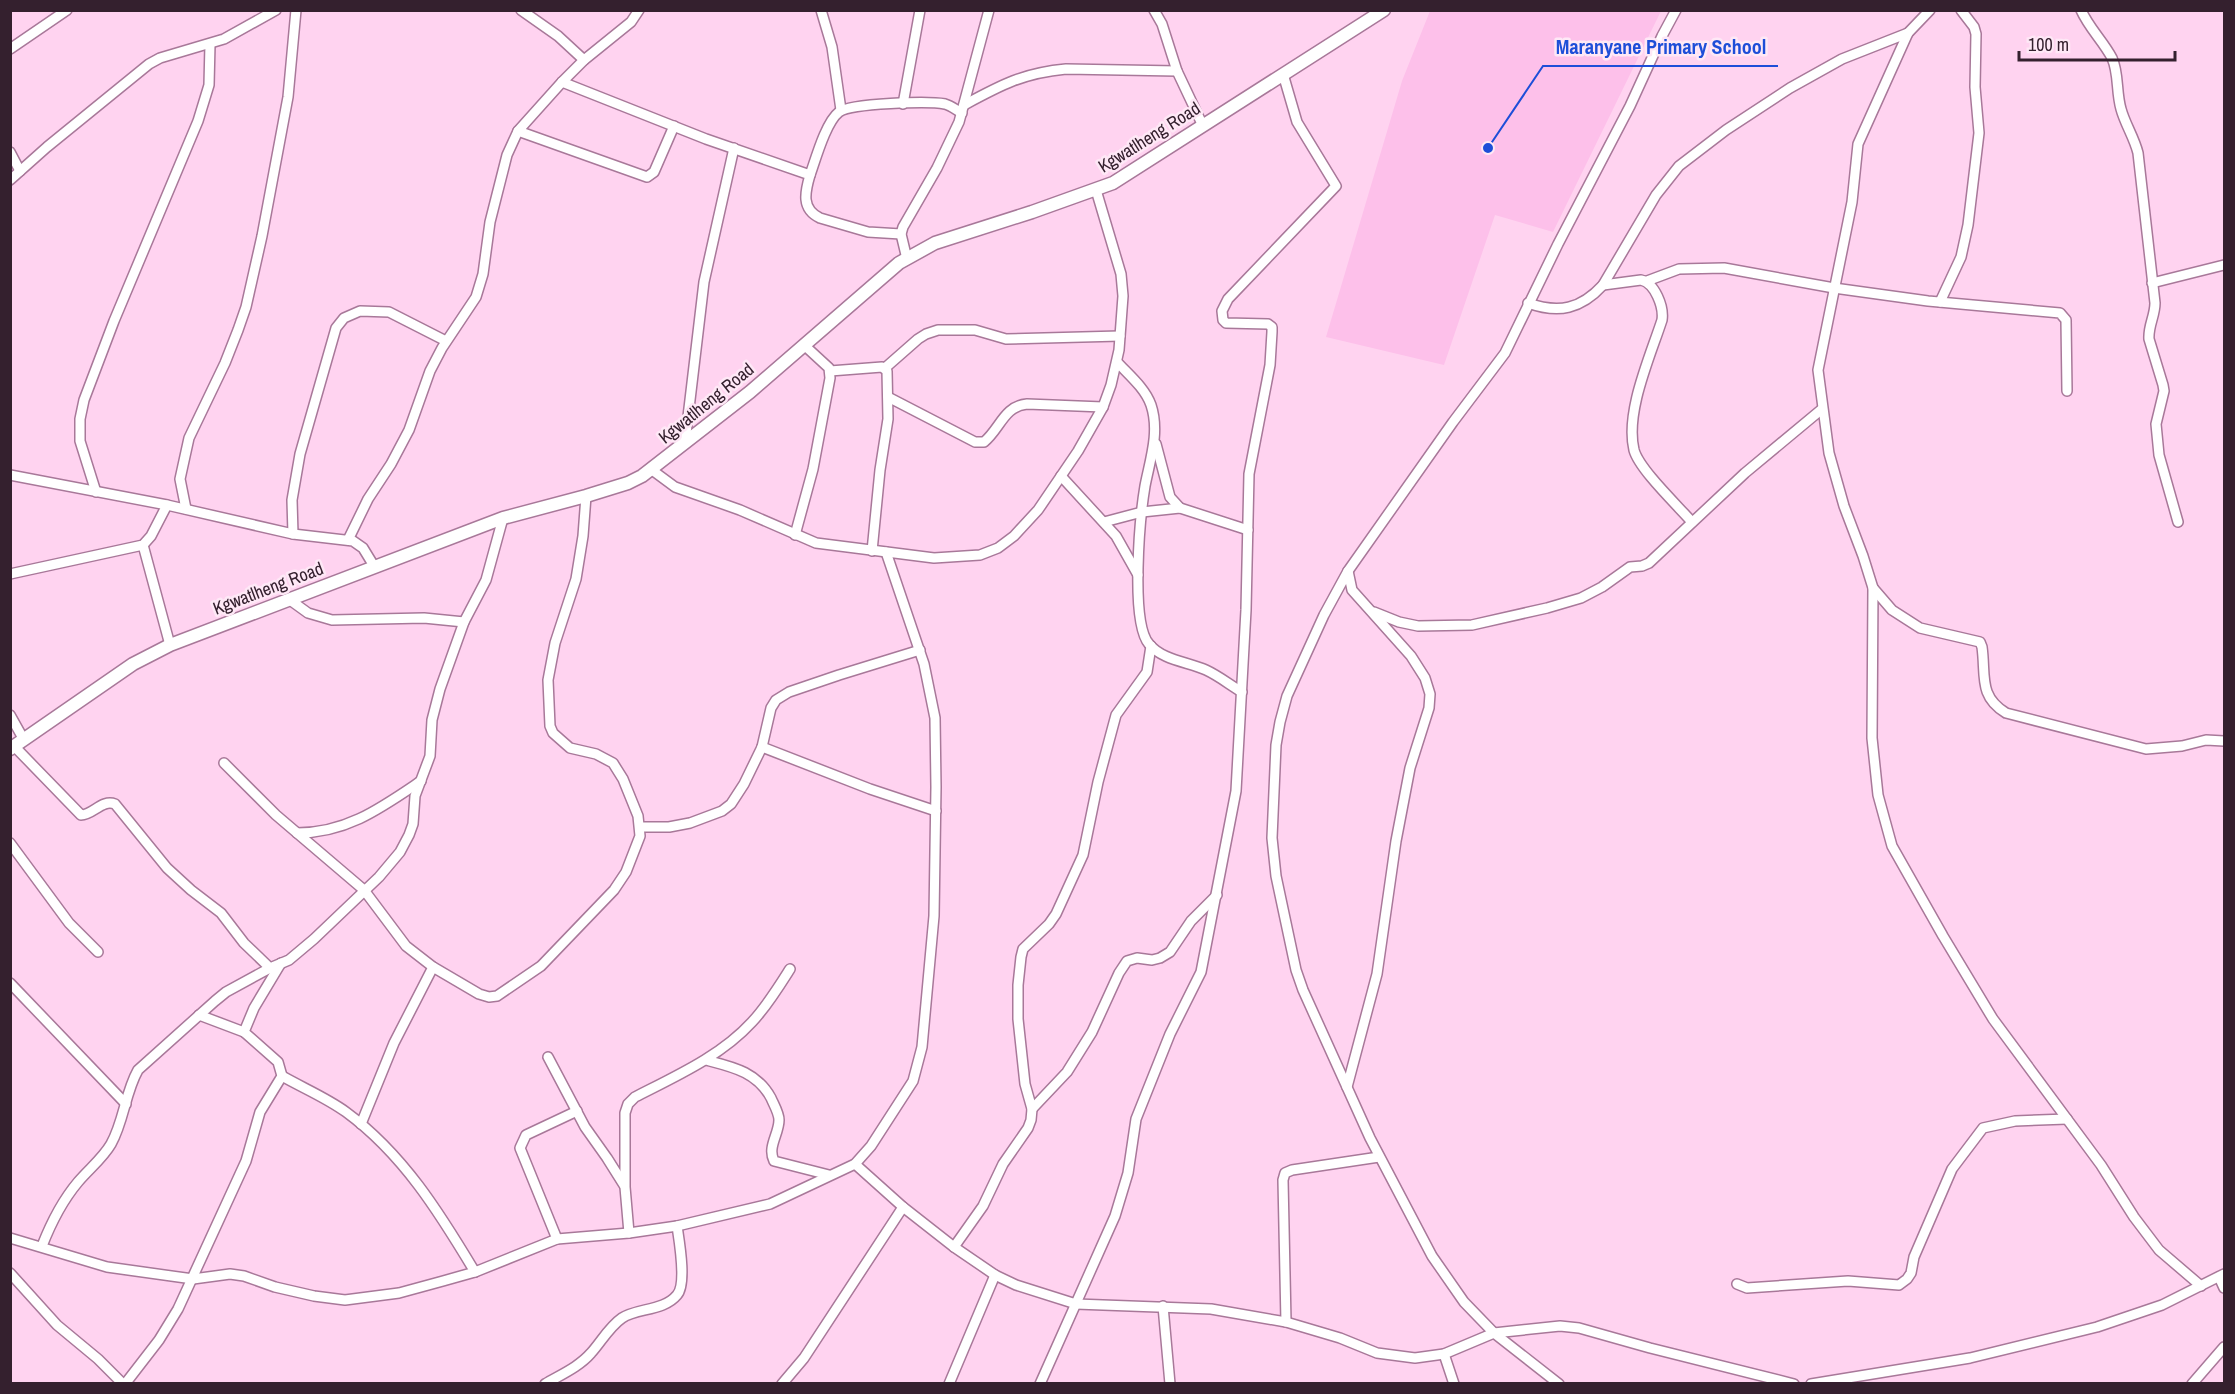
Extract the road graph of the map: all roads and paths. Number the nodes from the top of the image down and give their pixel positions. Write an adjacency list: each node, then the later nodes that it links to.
1 (67, 10): 17 (street)
2 (276, 10): 16 (street)
3 (297, 10): 62 (street)
4 (521, 10): 18 (street)
5 (639, 10): 18 (street)
6 (821, 10): 24 (street)
7 (920, 10): 22 (street)
8 (989, 10): 23 (street)
9 (1154, 10): 19 (street)
10 (1384, 10): 20 (street, Kgwatlheng Road)
11 (1677, 10): 42 (street)
12 (1930, 10): 15 (street)
13 (1961, 10): 41 (street)
14 (2081, 10): 38 (street)
15 (1908, 33): 39 (street); 40 (street)
16 (210, 44): 30 (street); 58 (street)
17 (10, 49)
18 (584, 60): 21 (street)
19 (1177, 71): 23 (street); 26 (street)
20 (1282, 74): 26 (street, Kgwatlheng Road); 68 (street)
21 (562, 82): 25 (street); 27 (street)
22 (903, 104): 23 (street); 24 (street)
23 (963, 109): 34 (street)
24 (841, 110): 31 (street)
25 (674, 126): 27 (street); 28 (street)
26 (1203, 126): 33 (street, Kgwatlheng Road)
27 (518, 131): 44 (street)
28 (734, 148): 31 (street); 54 (street)
29 (10, 152): 30 (street)
30 (20, 171): 32 (street)
31 (810, 175): 34 (street)
32 (10, 180)
33 (1096, 190): 35 (street, Kgwatlheng Road); 43 (street)
34 (901, 234): 35 (street)
35 (907, 259): 45 (street, Kgwatlheng Road)
36 (2224, 265): 38 (street)
37 (1647, 281): 39 (street); 40 (street); 66 (street)
38 (2152, 283): 67 (street)
39 (1603, 285): 42 (street)
40 (1834, 288): 41 (street); 52 (street)
41 (1940, 302): 49 (street)
42 (1528, 303): 76 (street)
43 (1120, 336): 46 (street); 47 (street)
44 (446, 341): 69 (street); 71 (street)
45 (804, 345): 48 (street); 54 (street, Kgwatlheng Road)
46 (1117, 362): 51 (street); 53 (street)
47 (885, 368): 48 (street); 50 (street)
48 (830, 371): 70 (street)
49 (2067, 391)
50 (888, 397): 51 (street); 73 (street)
51 (1103, 407): 57 (street)
52 (1821, 409): 66 (street); 79 (street)
53 (1155, 439): 61 (street); 63 (street)
54 (685, 442): 55 (street, Kgwatlheng Road)
55 (652, 470): 59 (street, Kgwatlheng Road); 70 (street)
56 (10, 475): 58 (street)
57 (1061, 476): 65 (street); 74 (street)
58 (96, 492): 60 (street)
59 (586, 496): 64 (street, Kgwatlheng Road); 94 (street)
60 (167, 505): 62 (street); 72 (street)
61 (1180, 508): 63 (street); 68 (street)
62 (186, 509): 69 (street)
63 (1142, 512): 65 (street); 78 (street)
64 (503, 518): 75 (street, Kgwatlheng Road); 82 (street)
65 (1104, 522): 78 (street)
66 (1692, 522): 81 (street)
67 (2178, 522)
68 (1248, 530): 86 (street)
69 (293, 534): 71 (street)
70 (795, 535): 73 (street)
71 (348, 540): 75 (street)
72 (143, 545): 77 (street); 83 (street)
73 (872, 551): 74 (street)
74 (886, 552): 85 (street)
75 (374, 566): 80 (street, Kgwatlheng Road)
76 (1348, 571): 81 (street); 110 (street)
77 (10, 574)
78 (1138, 576): 84 (street)
79 (1873, 588): 88 (street); 114 (street)
80 (290, 600): 82 (street); 83 (street, Kgwatlheng Road)
81 (1372, 611): 110 (street)
82 (464, 622): 92 (street)
83 (170, 645): 89 (street, Kgwatlheng Road)
84 (1151, 646): 86 (street); 112 (street)
85 (920, 650): 90 (street); 93 (street)
86 (1242, 692): 98 (street)
87 (10, 715): 89 (street)
88 (2224, 741)
89 (16, 745): 102 (street)
90 (762, 747): 93 (street); 94 (street)
91 (224, 763): 95 (street)
92 (421, 781): 95 (street); 97 (street)
93 (936, 811): 117 (street)
94 (640, 827): 101 (street)
95 (297, 834): 97 (street)
96 (10, 843): 99 (street)
97 (364, 890): 100 (street); 101 (street)
98 (1217, 895): 112 (street); 135 (street)
99 (98, 952)
100 (282, 961): 102 (street); 106 (street)
101 (433, 967): 115 (street)
102 (270, 968): 105 (street)
103 (790, 969): 108 (street)
104 (10, 983): 111 (street)
105 (199, 1015): 106 (street); 111 (street)
106 (244, 1032): 109 (street)
107 (548, 1057): 113 (street)
108 (706, 1060): 118 (street); 119 (street)
109 (282, 1076): 115 (street); 131 (street)
110 (1347, 1087): 116 (street)
111 (126, 1104): 125 (street)
112 (1032, 1109): 126 (street)
113 (577, 1111): 119 (street); 124 (street)
114 (2067, 1119): 132 (street); 133 (street)
115 (361, 1124): 127 (street)
116 (1379, 1157): 137 (street); 138 (street)
117 (855, 1164): 118 (street); 120 (street)
118 (829, 1175): 121 (street)
119 (625, 1187): 122 (street)
120 (903, 1207): 126 (street); 143 (street)
121 (677, 1226): 122 (street); 142 (street)
122 (629, 1233): 124 (street)
123 (10, 1238): 125 (street)
124 (557, 1239): 127 (street)
125 (42, 1246): 131 (street)
126 (954, 1247): 129 (street)
127 (475, 1272): 131 (street)
128 (10, 1273): 141 (street)
129 (995, 1275): 135 (street); 144 (street)
130 (2222, 1276): 133 (street); 134 (street)
131 (193, 1279): 141 (street)
132 (1737, 1284)
133 (2201, 1286): 150 (street)
134 (2224, 1288)
135 (1076, 1304): 136 (street); 145 (street)
136 (1163, 1306): 137 (street); 146 (street)
137 (1286, 1322): 140 (street)
138 (1494, 1333): 140 (street); 148 (street); 149 (street)
139 (2224, 1347): 151 (street)
140 (1444, 1354): 147 (street)
141 (124, 1383)
142 (544, 1383)
143 (782, 1383)
144 (949, 1383)
145 (1040, 1383)
146 (1170, 1383)
147 (1454, 1383)
148 (1559, 1383)
149 (1794, 1383)
150 (1811, 1383)
151 (2192, 1383)

